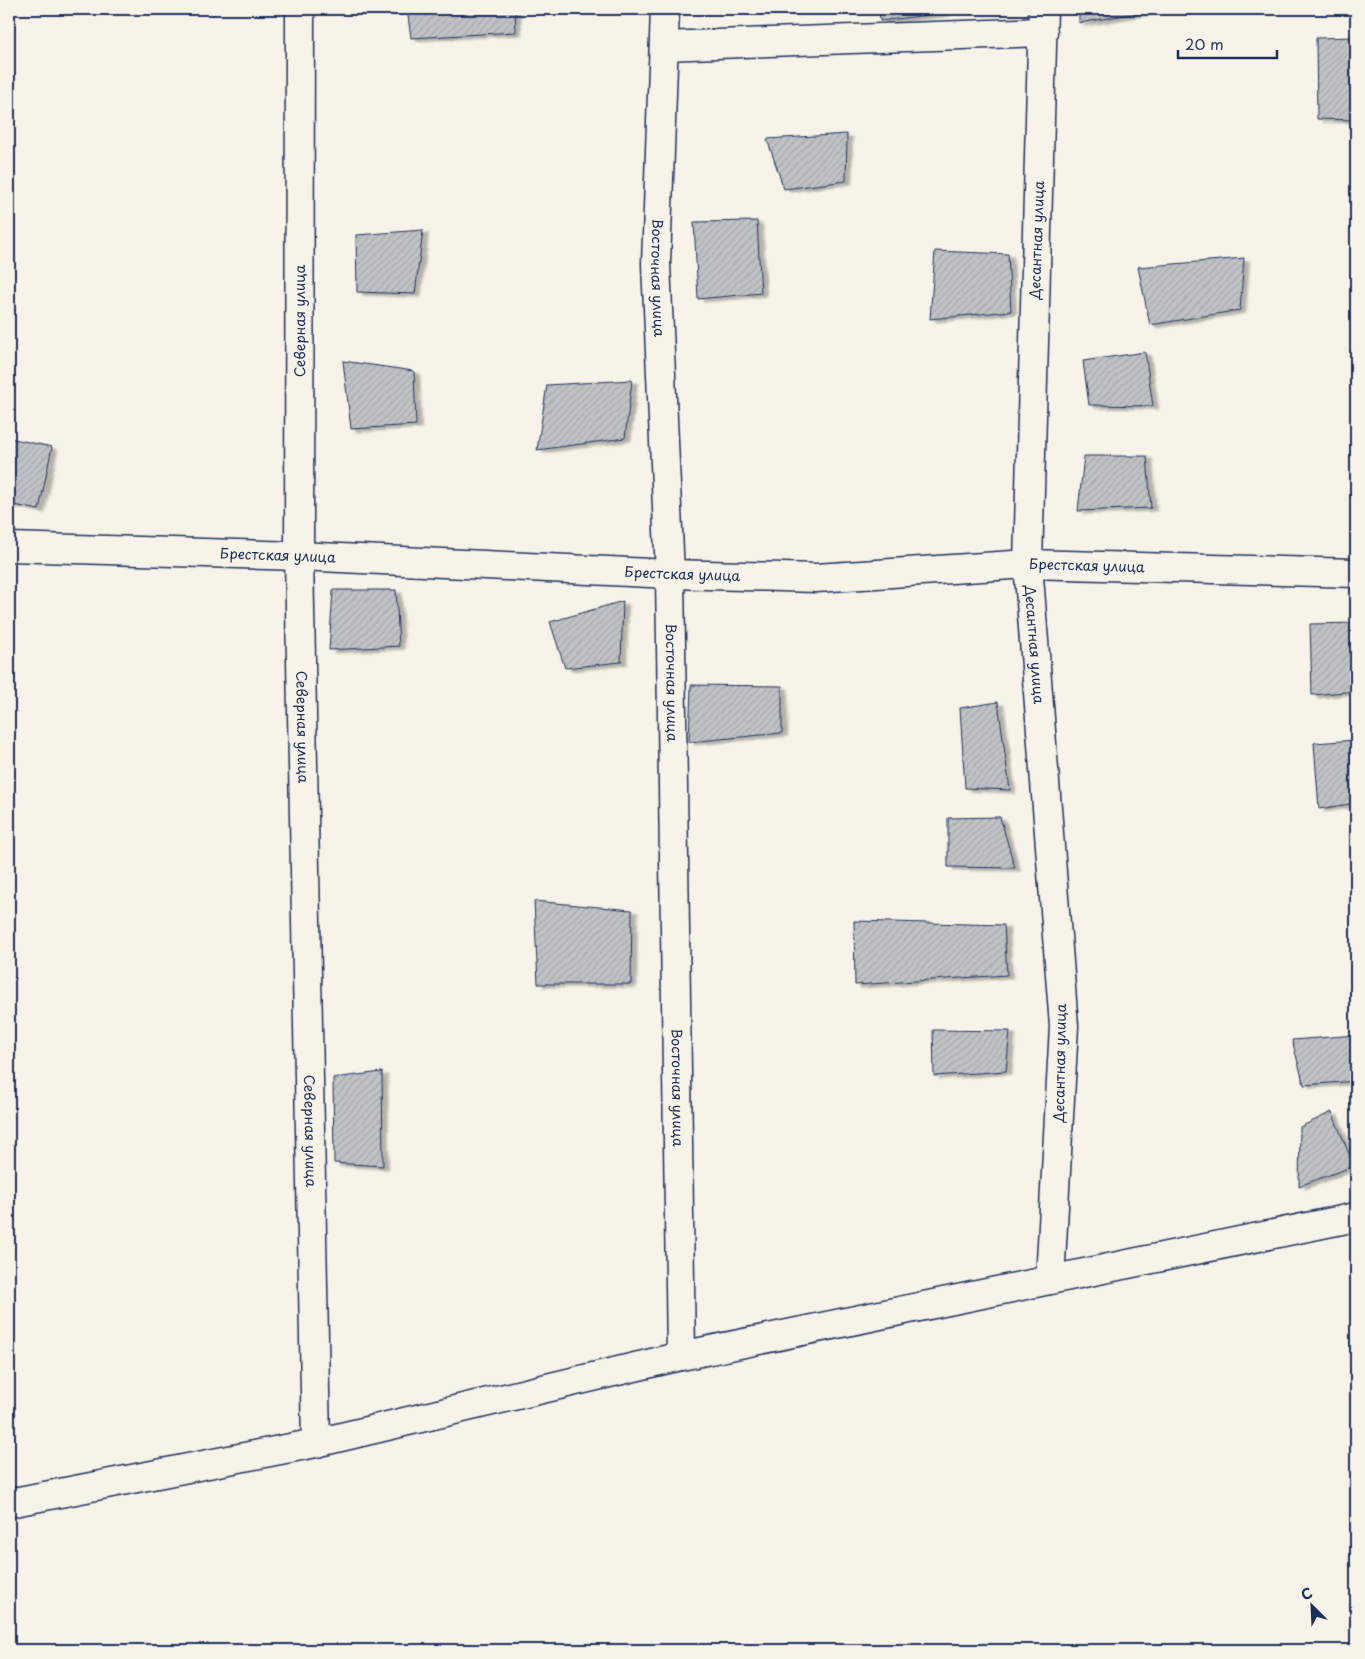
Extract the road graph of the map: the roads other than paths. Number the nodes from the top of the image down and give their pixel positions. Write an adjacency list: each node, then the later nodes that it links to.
1 (300, 9): 6 (street, Северная улица)
2 (665, 9): 4 (street, Восточная улица)
3 (1043, 20): 4 (street); 7 (street, Десантная улица)
4 (664, 46): 9 (street, Восточная улица)
5 (9, 547): 6 (street, Брестская улица)
6 (299, 556): 9 (street, Брестская улица); 13 (street, Северная улица)
7 (1028, 564): 8 (street, Брестская улица); 9 (street, Брестская улица); 11 (street, Десантная улица)
8 (1356, 573)
9 (670, 574): 12 (street, Восточная улица)
10 (1356, 1217): 11 (street)
11 (1050, 1280): 12 (street)
12 (681, 1356): 13 (street)
13 (316, 1443): 14 (street)
14 (9, 1502)

